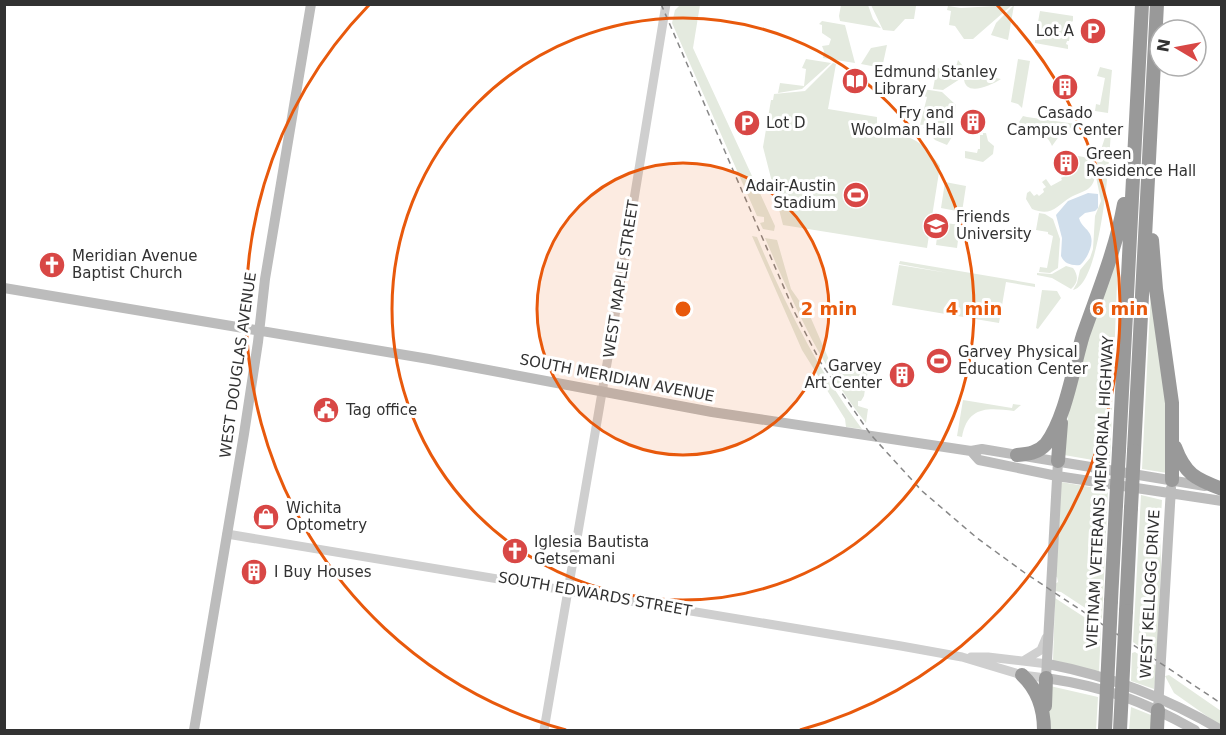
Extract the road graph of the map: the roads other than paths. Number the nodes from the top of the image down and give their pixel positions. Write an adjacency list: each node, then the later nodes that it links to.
1 (311, 4): 8 (main road, WEST DOUGLAS AVENUE)
2 (666, 4): 9 (street, WEST MAPLE STREET)
3 (1142, 4): 5 (highway, VIETNAM VETERANS MEMORIAL HIGHWAY)
4 (1156, 4): 6 (highway, VIETNAM VETERANS MEMORIAL HIGHWAY)
5 (1134, 148): 10 (highway); 31 (highway, VIETNAM VETERANS MEMORIAL HIGHWAY, bridge)
6 (1149, 151): 11 (highway); 32 (highway, VIETNAM VETERANS MEMORIAL HIGHWAY, bridge)
7 (4, 288): 8 (main road, SOUTH MERIDIAN AVENUE)
8 (259, 331): 9 (main road, SOUTH MERIDIAN AVENUE); 22 (main road, WEST DOUGLAS AVENUE)
9 (603, 391): 12 (main road, SOUTH MERIDIAN AVENUE); 23 (street, WEST MAPLE STREET)
10 (1062, 411): 13 (highway); 14 (highway)
11 (1173, 442): 16 (highway); 17 (highway)
12 (971, 451): 13 (main road, SOUTH MERIDIAN AVENUE); 15 (main road, SOUTH MERIDIAN AVENUE)
13 (1017, 455): 14 (main road, SOUTH MERIDIAN AVENUE)
14 (1058, 461): 15 (main road); 16 (main road, SOUTH MERIDIAN AVENUE)
15 (1057, 476): 18 (main road, SOUTH MERIDIAN AVENUE); 24 (main road)
16 (1172, 480): 17 (main road, SOUTH MERIDIAN AVENUE); 18 (main road, WEST KELLOGG DRIVE)
17 (1221, 489)
18 (1171, 494): 19 (main road, SOUTH MERIDIAN AVENUE); 21 (main road, WEST KELLOGG DRIVE)
19 (1192, 497): 20 (main road, SOUTH MERIDIAN AVENUE); 21 (main road)
20 (1221, 501)
21 (1170, 519): 27 (main road, WEST KELLOGG DRIVE)
22 (227, 534): 23 (street, SOUTH EDWARDS STREET); 29 (main road, WEST DOUGLAS AVENUE)
23 (568, 590): 25 (street, SOUTH EDWARDS STREET); 30 (street, WEST MAPLE STREET)
24 (1050, 621): 25 (street); 26 (main road)
25 (1022, 668): 26 (street); 26 (street); 28 (highway)
26 (1047, 671): 27 (main road); 28 (highway)
27 (1158, 703): 33 (highway); 34 (main road); 35 (main road)
28 (1044, 728)
29 (194, 730)
30 (544, 730)
31 (1105, 730)
32 (1120, 730)
33 (1157, 730)
34 (1195, 730)
35 (1221, 730)

